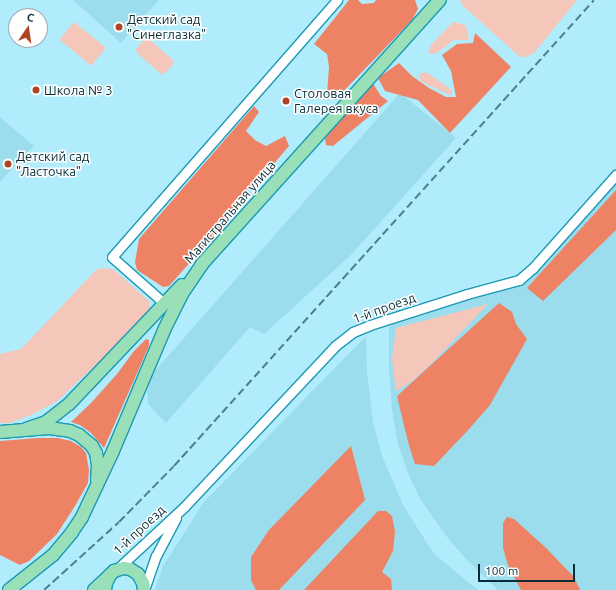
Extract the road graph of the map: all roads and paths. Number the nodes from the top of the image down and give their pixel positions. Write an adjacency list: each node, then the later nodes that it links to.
1 (337, 0): 5 (street)
2 (437, 1): 4 (main road, Магистральная улица)
3 (616, 175): 9 (street, 1-й проезд)
4 (202, 264): 5 (main road); 8 (main road, Магистральная улица)
5 (164, 304): 6 (main road)
6 (26, 429): 7 (main road); 8 (main road)
7 (0, 432)
8 (96, 491): 11 (main road, Магистральная улица)
9 (184, 507): 10 (street, 1-й проезд); 14 (street, 1-й проезд)
10 (111, 574): 12 (main road); 13 (main road); 14 (main road)
11 (9, 590)
12 (94, 590)
13 (105, 590)
14 (144, 590)

